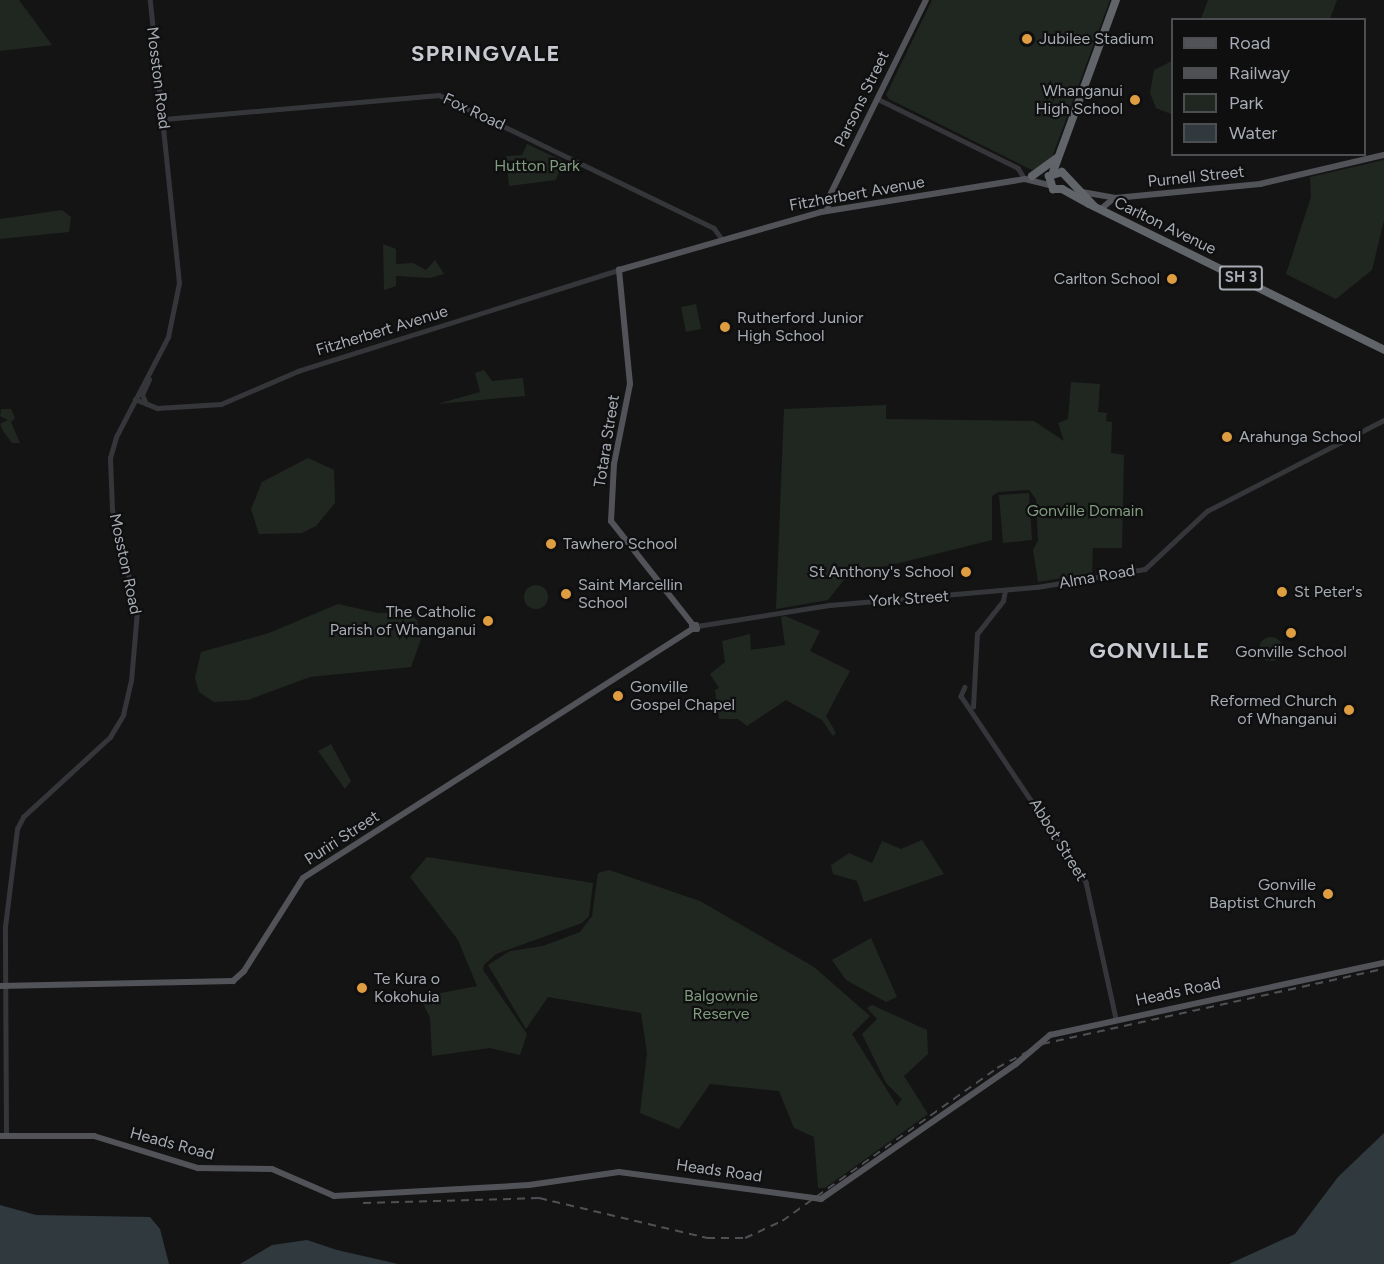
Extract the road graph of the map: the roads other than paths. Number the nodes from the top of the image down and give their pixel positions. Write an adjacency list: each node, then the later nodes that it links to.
1 (150, 0): 5 (street, Mosston Road)
2 (926, 0): 4 (main road, Parsons Street)
3 (1116, 0): 6 (highway)
4 (878, 99): 10 (street); 16 (main road, Parsons Street)
5 (164, 119): 17 (street, Fox Road); 22 (street, Mosston Road)
6 (1064, 148): 8 (highway); 9 (highway); 10 (highway)
7 (1384, 155): 14 (main road, Purnell Street)
8 (1052, 173): 9 (highway); 10 (main road); 11 (highway)
9 (1065, 175): 12 (highway); 13 (highway, Carlton Avenue / SH 3)
10 (1029, 177): 11 (main road, Fitzherbert Avenue); 16 (main road, Fitzherbert Avenue)
11 (1049, 185): 12 (highway, SH 3)
12 (1062, 189): 15 (highway, Carlton Avenue / SH 3)
13 (1076, 189): 14 (main road, Purnell Street); 15 (highway, Carlton Avenue / SH 3)
14 (1115, 198): 15 (main road)
15 (1098, 208): 21 (highway, Carlton Avenue / SH 3)
16 (827, 211): 17 (main road, Fitzherbert Avenue)
17 (722, 239): 18 (main road, Fitzherbert Avenue)
18 (637, 265): 19 (main road, Fitzherbert Avenue); 20 (main road, Fitzherbert Avenue)
19 (619, 270): 20 (main road, Totara Street); 24 (street, Fitzherbert Avenue)
20 (621, 279): 29 (main road, Totara Street)
21 (1384, 350)
22 (154, 363): 23 (street, Mosston Road); 24 (street)
23 (135, 399): 24 (street, Fitzherbert Avenue); 26 (street, Mosston Road)
24 (148, 405): 26 (street)
25 (1384, 420): 27 (street, Alma Road)
26 (116, 437): 36 (street, Mosston Road)
27 (1005, 591): 28 (street, York Street); 30 (street)
28 (813, 607): 29 (street, Puriri Street)
29 (694, 627): 36 (main road, Puriri Street)
30 (972, 676): 31 (street); 32 (street)
31 (965, 687): 32 (street); 33 (street)
32 (970, 693): 33 (street); 34 (street, Abbot Street)
33 (962, 697): 34 (street, Abbot Street)
34 (974, 710): 37 (street, Abbot Street)
35 (1384, 963): 37 (main road, Heads Road)
36 (2, 983): 38 (street, Mosston Road)
37 (1116, 1019): 38 (main road, Heads Road)
38 (3, 1136)

